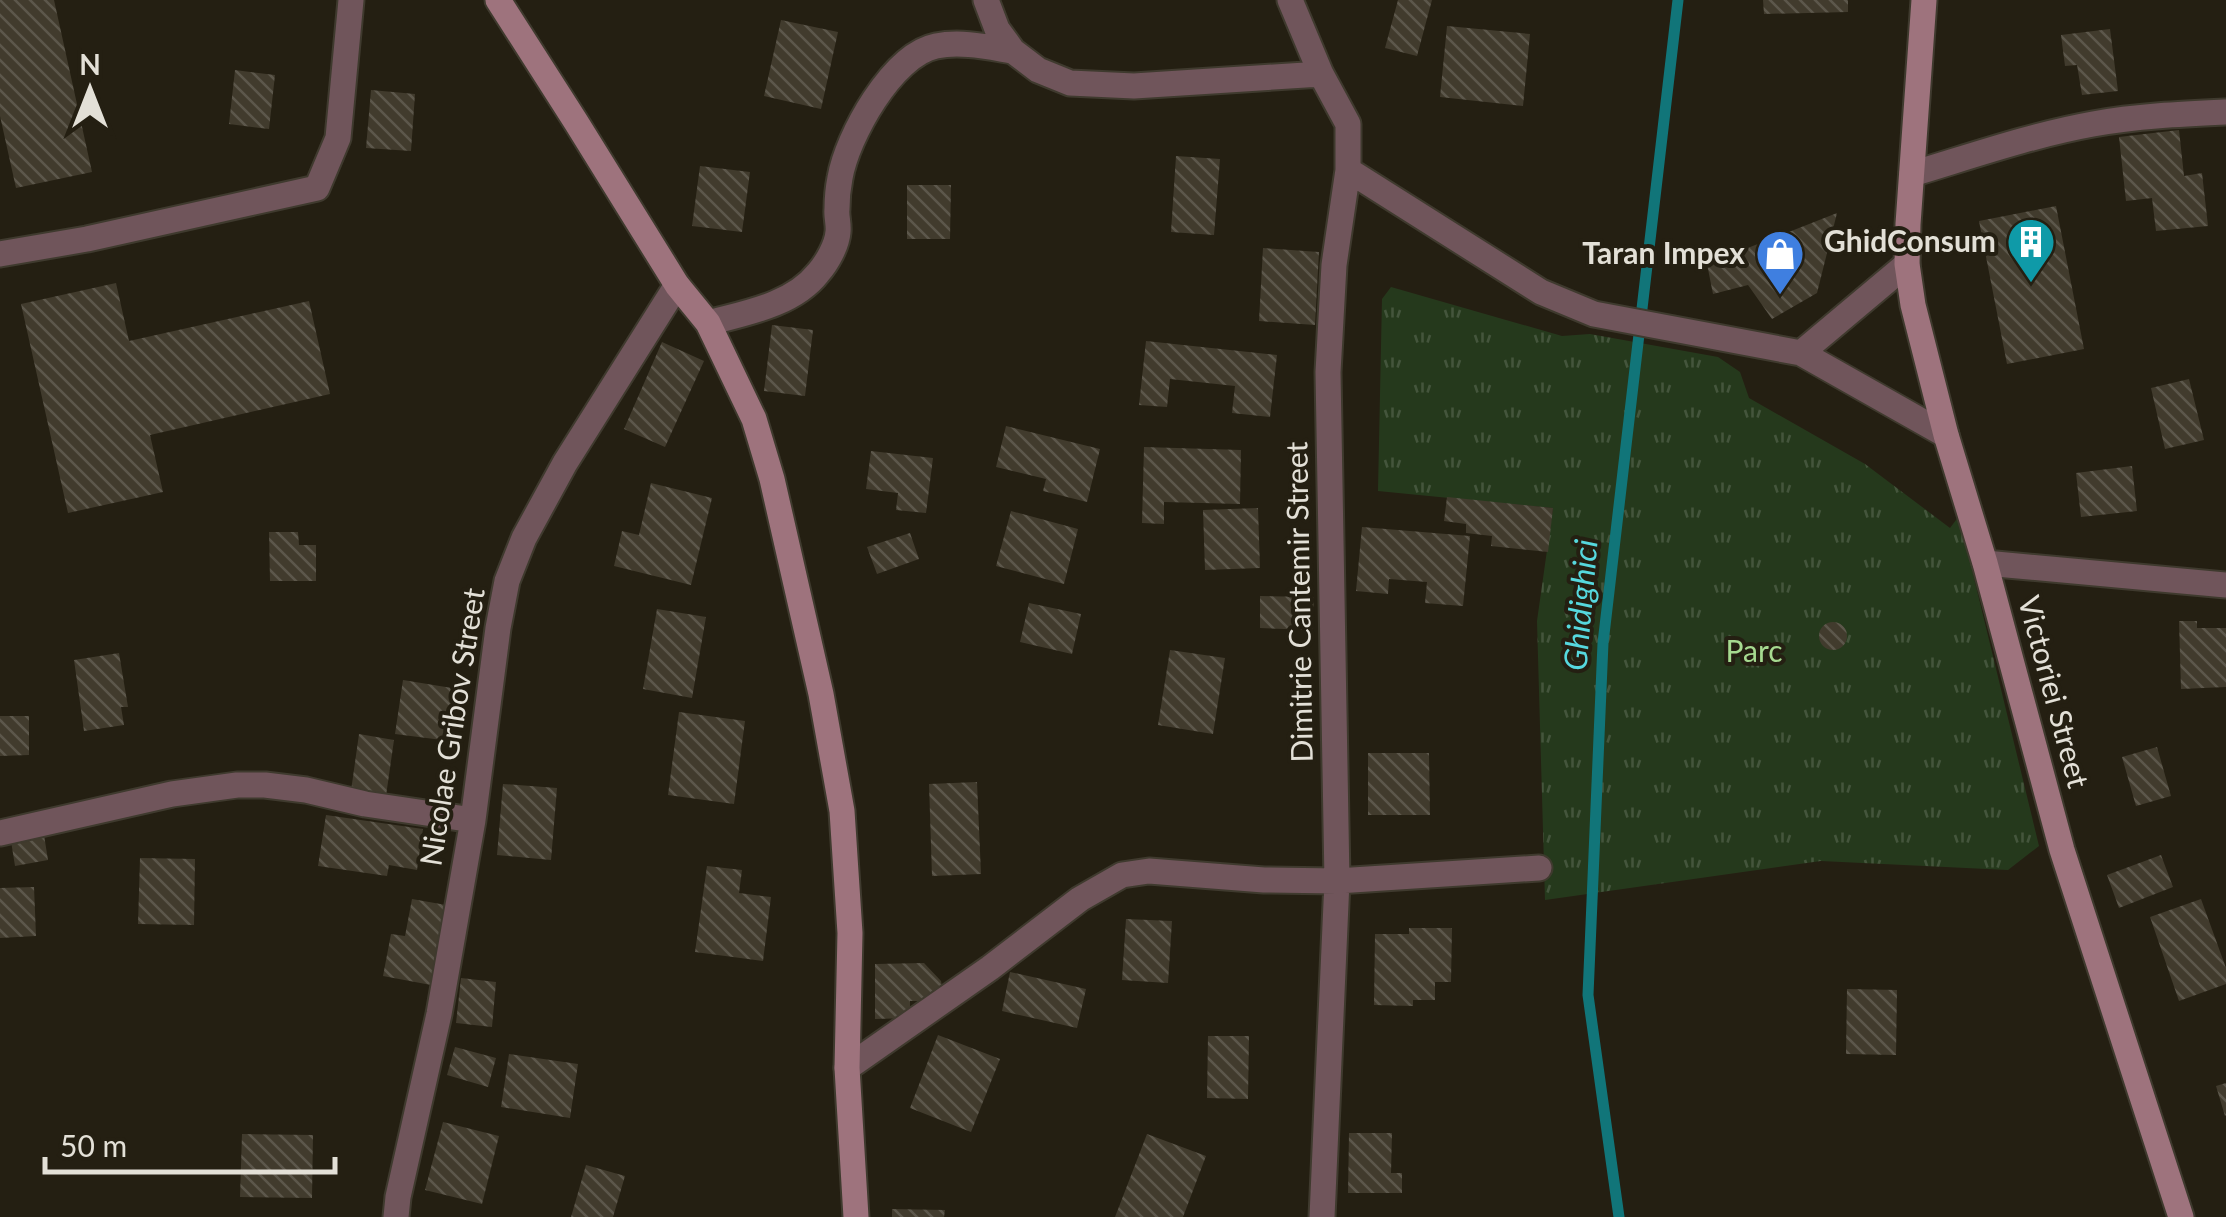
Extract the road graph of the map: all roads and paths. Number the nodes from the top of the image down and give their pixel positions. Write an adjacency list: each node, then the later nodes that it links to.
1 (352, 0): 11 (street)
2 (498, 0): 13 (street)
3 (986, 0): 6 (street)
4 (1290, 0): 7 (street, Dimitrie Cantemir Street)
5 (1924, 0): 10 (street, Victoriei Street)
6 (1012, 51): 7 (street); 14 (street)
7 (1321, 74): 9 (street, Dimitrie Cantemir Street)
8 (2226, 112): 10 (street)
9 (1348, 170): 15 (street); 22 (street, Dimitrie Cantemir Street)
10 (1912, 174): 12 (street, Victoriei Street)
11 (0, 254)
12 (1907, 264): 15 (street); 16 (street, Victoriei Street)
13 (676, 285): 14 (street); 19 (street, Nicolae Gribov Street)
14 (708, 323): 23 (street)
15 (1801, 353): 16 (street)
16 (1946, 434): 17 (street, Victoriei Street)
17 (1985, 563): 18 (street); 27 (street, Victoriei Street)
18 (2226, 585)
19 (473, 820): 20 (street); 24 (street, Nicolae Gribov Street)
20 (0, 833)
21 (1539, 868): 22 (street)
22 (1336, 880): 23 (street); 26 (street, Dimitrie Cantemir Street)
23 (847, 1068): 25 (street)
24 (396, 1217)
25 (856, 1217)
26 (1322, 1217)
27 (2181, 1217)

